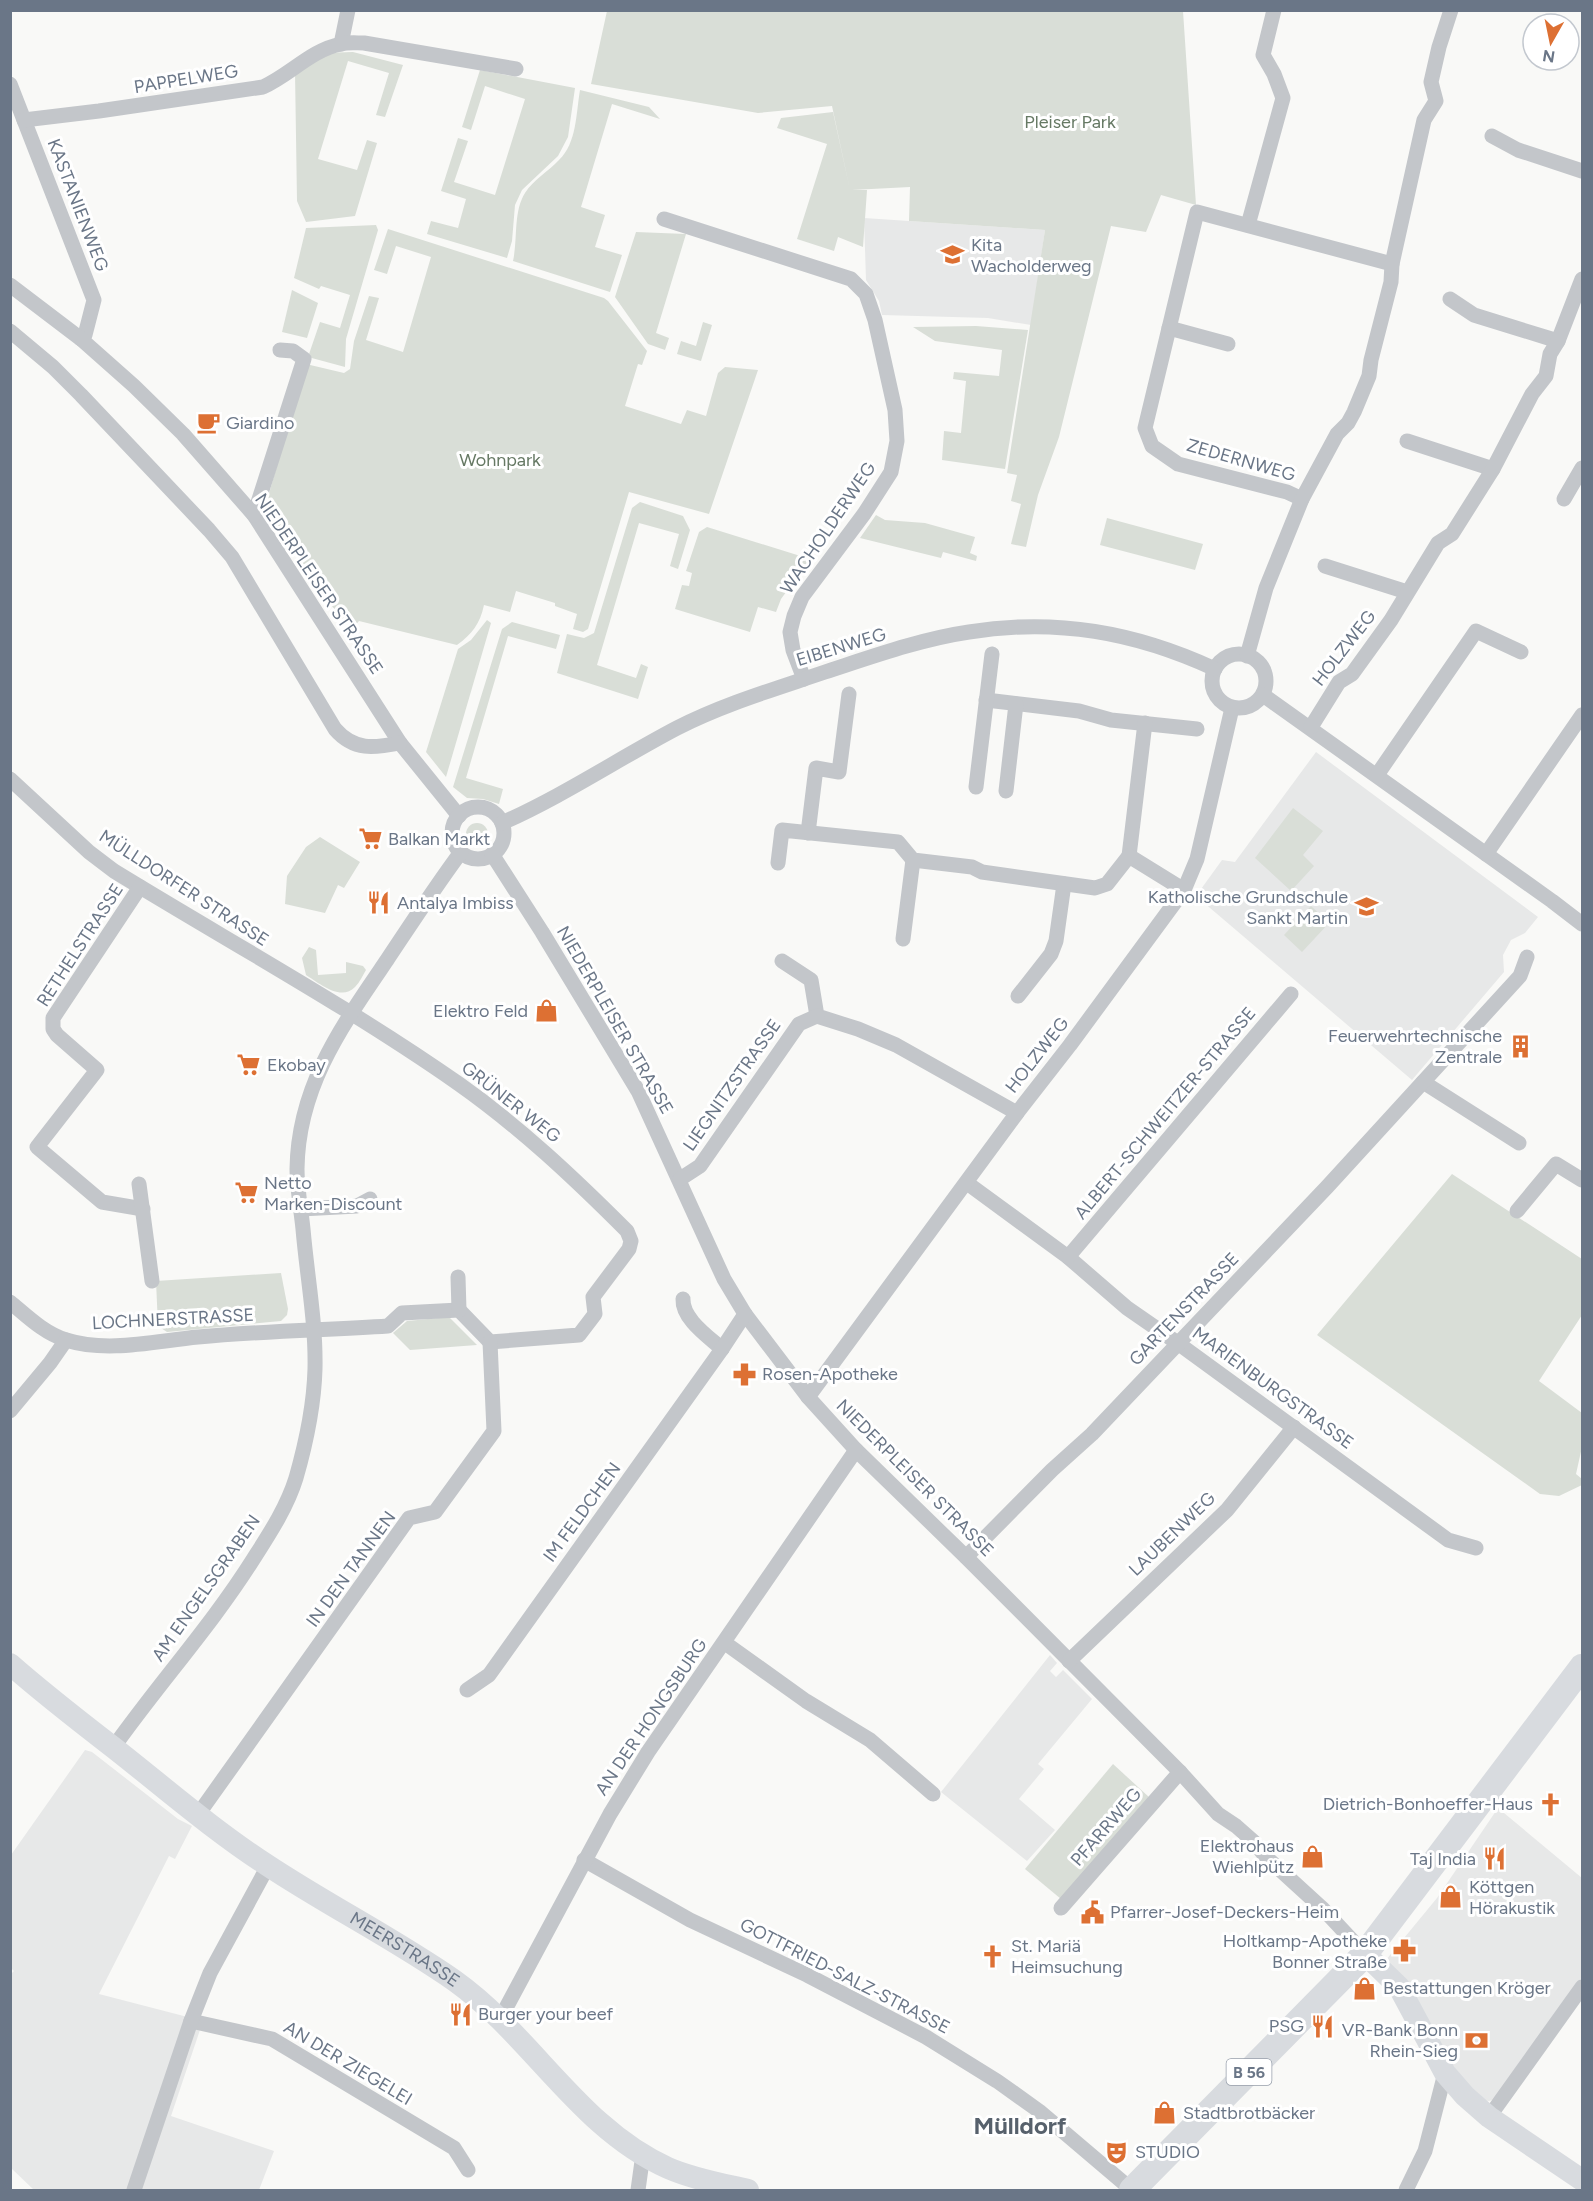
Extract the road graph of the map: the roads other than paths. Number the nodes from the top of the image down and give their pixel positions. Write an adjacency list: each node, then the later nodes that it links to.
1 (348, 10): 4 (street)
2 (1274, 10): 11 (street)
3 (1451, 10): 12 (street, ZEDERNWEG)
4 (341, 44): 5 (street, PAPPELWEG); 7 (street, PAPPELWEG)
5 (516, 69)
6 (10, 84): 7 (street, KASTANIENWEG)
7 (24, 120): 19 (street, KASTANIENWEG)
8 (1492, 136): 9 (street)
9 (1582, 171)
10 (664, 219): 35 (street, WACHOLDERWEG)
11 (1248, 225): 12 (street, ZEDERNWEG); 17 (street, ZEDERNWEG)
12 (1392, 264): 27 (street, ZEDERNWEG)
13 (1582, 279): 16 (street, HOLZWEG)
14 (10, 285): 19 (street, NIEDERPLEISER STRASSE)
15 (1450, 299): 20 (street)
16 (1578, 300): 20 (street, HOLZWEG)
17 (1169, 327): 21 (street); 27 (street, ZEDERNWEG)
18 (10, 331): 45 (street)
19 (81, 339): 28 (street, NIEDERPLEISER STRASSE)
20 (1558, 341): 25 (street, HOLZWEG)
21 (1228, 344)
22 (280, 350): 28 (street)
23 (1407, 441): 25 (street)
24 (1582, 468): 26 (street)
25 (1493, 469): 30 (street, HOLZWEG)
26 (1564, 498)
27 (1302, 499): 33 (street, ZEDERNWEG)
28 (254, 515): 45 (street, NIEDERPLEISER STRASSE)
29 (1325, 566): 30 (street, HOLZWEG)
30 (1407, 592): 43 (street, HOLZWEG)
31 (1521, 652): 46 (street)
32 (992, 654): 38 (street)
33 (1247, 656): 34 (street); 37 (street)
34 (1215, 669): 35 (street, EIBENWEG); 40 (street)
35 (804, 679): 51 (street, EIBENWEG)
36 (849, 694): 52 (street)
37 (1263, 695): 40 (street); 43 (street)
38 (986, 700): 39 (street); 48 (street)
39 (1016, 704): 42 (street); 49 (street)
40 (1232, 708): 61 (street, HOLZWEG)
41 (1582, 715): 55 (street)
42 (1145, 723): 44 (street); 56 (street)
43 (1311, 727): 46 (street)
44 (1197, 729)
45 (400, 743): 50 (street, NIEDERPLEISER STRASSE)
46 (1377, 775): 55 (street)
47 (10, 779): 60 (street, MÜLLDORFER STRASSE)
48 (976, 787)
49 (1006, 791)
50 (459, 816): 51 (street); 53 (street)
51 (502, 824): 54 (street)
52 (808, 833): 57 (street); 58 (street)
53 (461, 852): 54 (street); 68 (street, AM ENGELSGRABEN)
54 (492, 854): 73 (street, NIEDERPLEISER STRASSE)
55 (1486, 854): 62 (street)
56 (1129, 856): 59 (street); 61 (street)
57 (913, 860): 59 (street); 63 (street)
58 (778, 863)
59 (1064, 884): 67 (street)
60 (140, 887): 68 (street, MÜLLDORFER STRASSE); 78 (street, RETHELSTRASSE)
61 (1184, 890): 71 (street, HOLZWEG)
62 (1582, 924)
63 (903, 939)
64 (1527, 957): 70 (street, GARTENSTRASSE)
65 (782, 961): 69 (street)
66 (1291, 994): 81 (street, ALBERT-SCHWEITZER-STRASSE)
67 (1018, 996)
68 (350, 1014): 79 (street, AM ENGELSGRABEN); 90 (street, GRÜNER WEG)
69 (817, 1016): 71 (street); 73 (street, LIEGNITZSTRASSE)
70 (1423, 1082): 72 (street); 91 (street, GARTENSTRASSE)
71 (1017, 1113): 75 (street, HOLZWEG)
72 (1519, 1143)
73 (680, 1179): 87 (street, NIEDERPLEISER STRASSE)
74 (1582, 1180): 80 (street)
75 (967, 1183): 81 (street, MARIENBURGSTRASSE); 93 (street, HOLZWEG)
76 (139, 1184): 78 (street)
77 (370, 1199): 79 (street)
78 (143, 1209): 83 (street)
79 (302, 1209): 88 (street, AM ENGELSGRABEN)
80 (1517, 1212)
81 (1068, 1257): 91 (street, MARIENBURGSTRASSE)
82 (458, 1277): 86 (street)
83 (152, 1281)
84 (683, 1299): 92 (street)
85 (10, 1302): 89 (street, LOCHNERSTRASSE)
86 (459, 1310): 88 (street); 90 (street)
87 (745, 1314): 92 (street, IM FELDCHEN); 93 (street, NIEDERPLEISER STRASSE)
88 (314, 1330): 89 (street, LOCHNERSTRASSE); 104 (street, AM ENGELSGRABEN)
89 (66, 1340): 94 (street)
90 (490, 1342): 107 (street, IN DEN TANNEN)
91 (1179, 1344): 95 (street, MARIENBURGSTRASSE); 98 (street, GARTENSTRASSE)
92 (722, 1349): 103 (street, IM FELDCHEN)
93 (808, 1397): 96 (street, NIEDERPLEISER STRASSE)
94 (10, 1411)
95 (1294, 1427): 97 (street, MARIENBURGSTRASSE); 100 (street, LAUBENWEG)
96 (856, 1450): 98 (street, NIEDERPLEISER STRASSE); 99 (street, AN DER HONGSBURG)
97 (1476, 1548)
98 (966, 1557): 100 (street, NIEDERPLEISER STRASSE)
99 (725, 1643): 106 (street); 108 (street, AN DER HONGSBURG)
100 (1069, 1661): 105 (street, NIEDERPLEISER STRASSE)
101 (10, 1665): 104 (street, MEERSTRASSE)
102 (1582, 1667): 111 (main road, B 56)
103 (466, 1690)
104 (113, 1748): 107 (street, MEERSTRASSE)
105 (1180, 1772): 110 (street, PFARRWEG); 111 (street, NIEDERPLEISER STRASSE)
106 (933, 1794)
107 (197, 1816): 109 (street, MEERSTRASSE)
108 (584, 1860): 113 (street, AN DER HONGSBURG); 123 (street, GOTTFRIED-SALZ-STRASSE)
109 (268, 1866): 113 (street, MEERSTRASSE); 114 (street)
110 (1061, 1908)
111 (1365, 1954): 115 (street); 123 (main road, B 56)
112 (1582, 1987): 116 (street)
113 (500, 2019): 117 (street, MEERSTRASSE)
114 (190, 2021): 118 (street, AN DER ZIEGELEI); 120 (street)
115 (1445, 2073): 116 (street); 124 (street)
116 (1489, 2117): 119 (street)
117 (643, 2154): 121 (street); 122 (street, MEERSTRASSE)
118 (468, 2170)
119 (1582, 2180)
120 (134, 2190)
121 (638, 2190)
122 (748, 2190)
123 (1132, 2190)
124 (1406, 2190)

